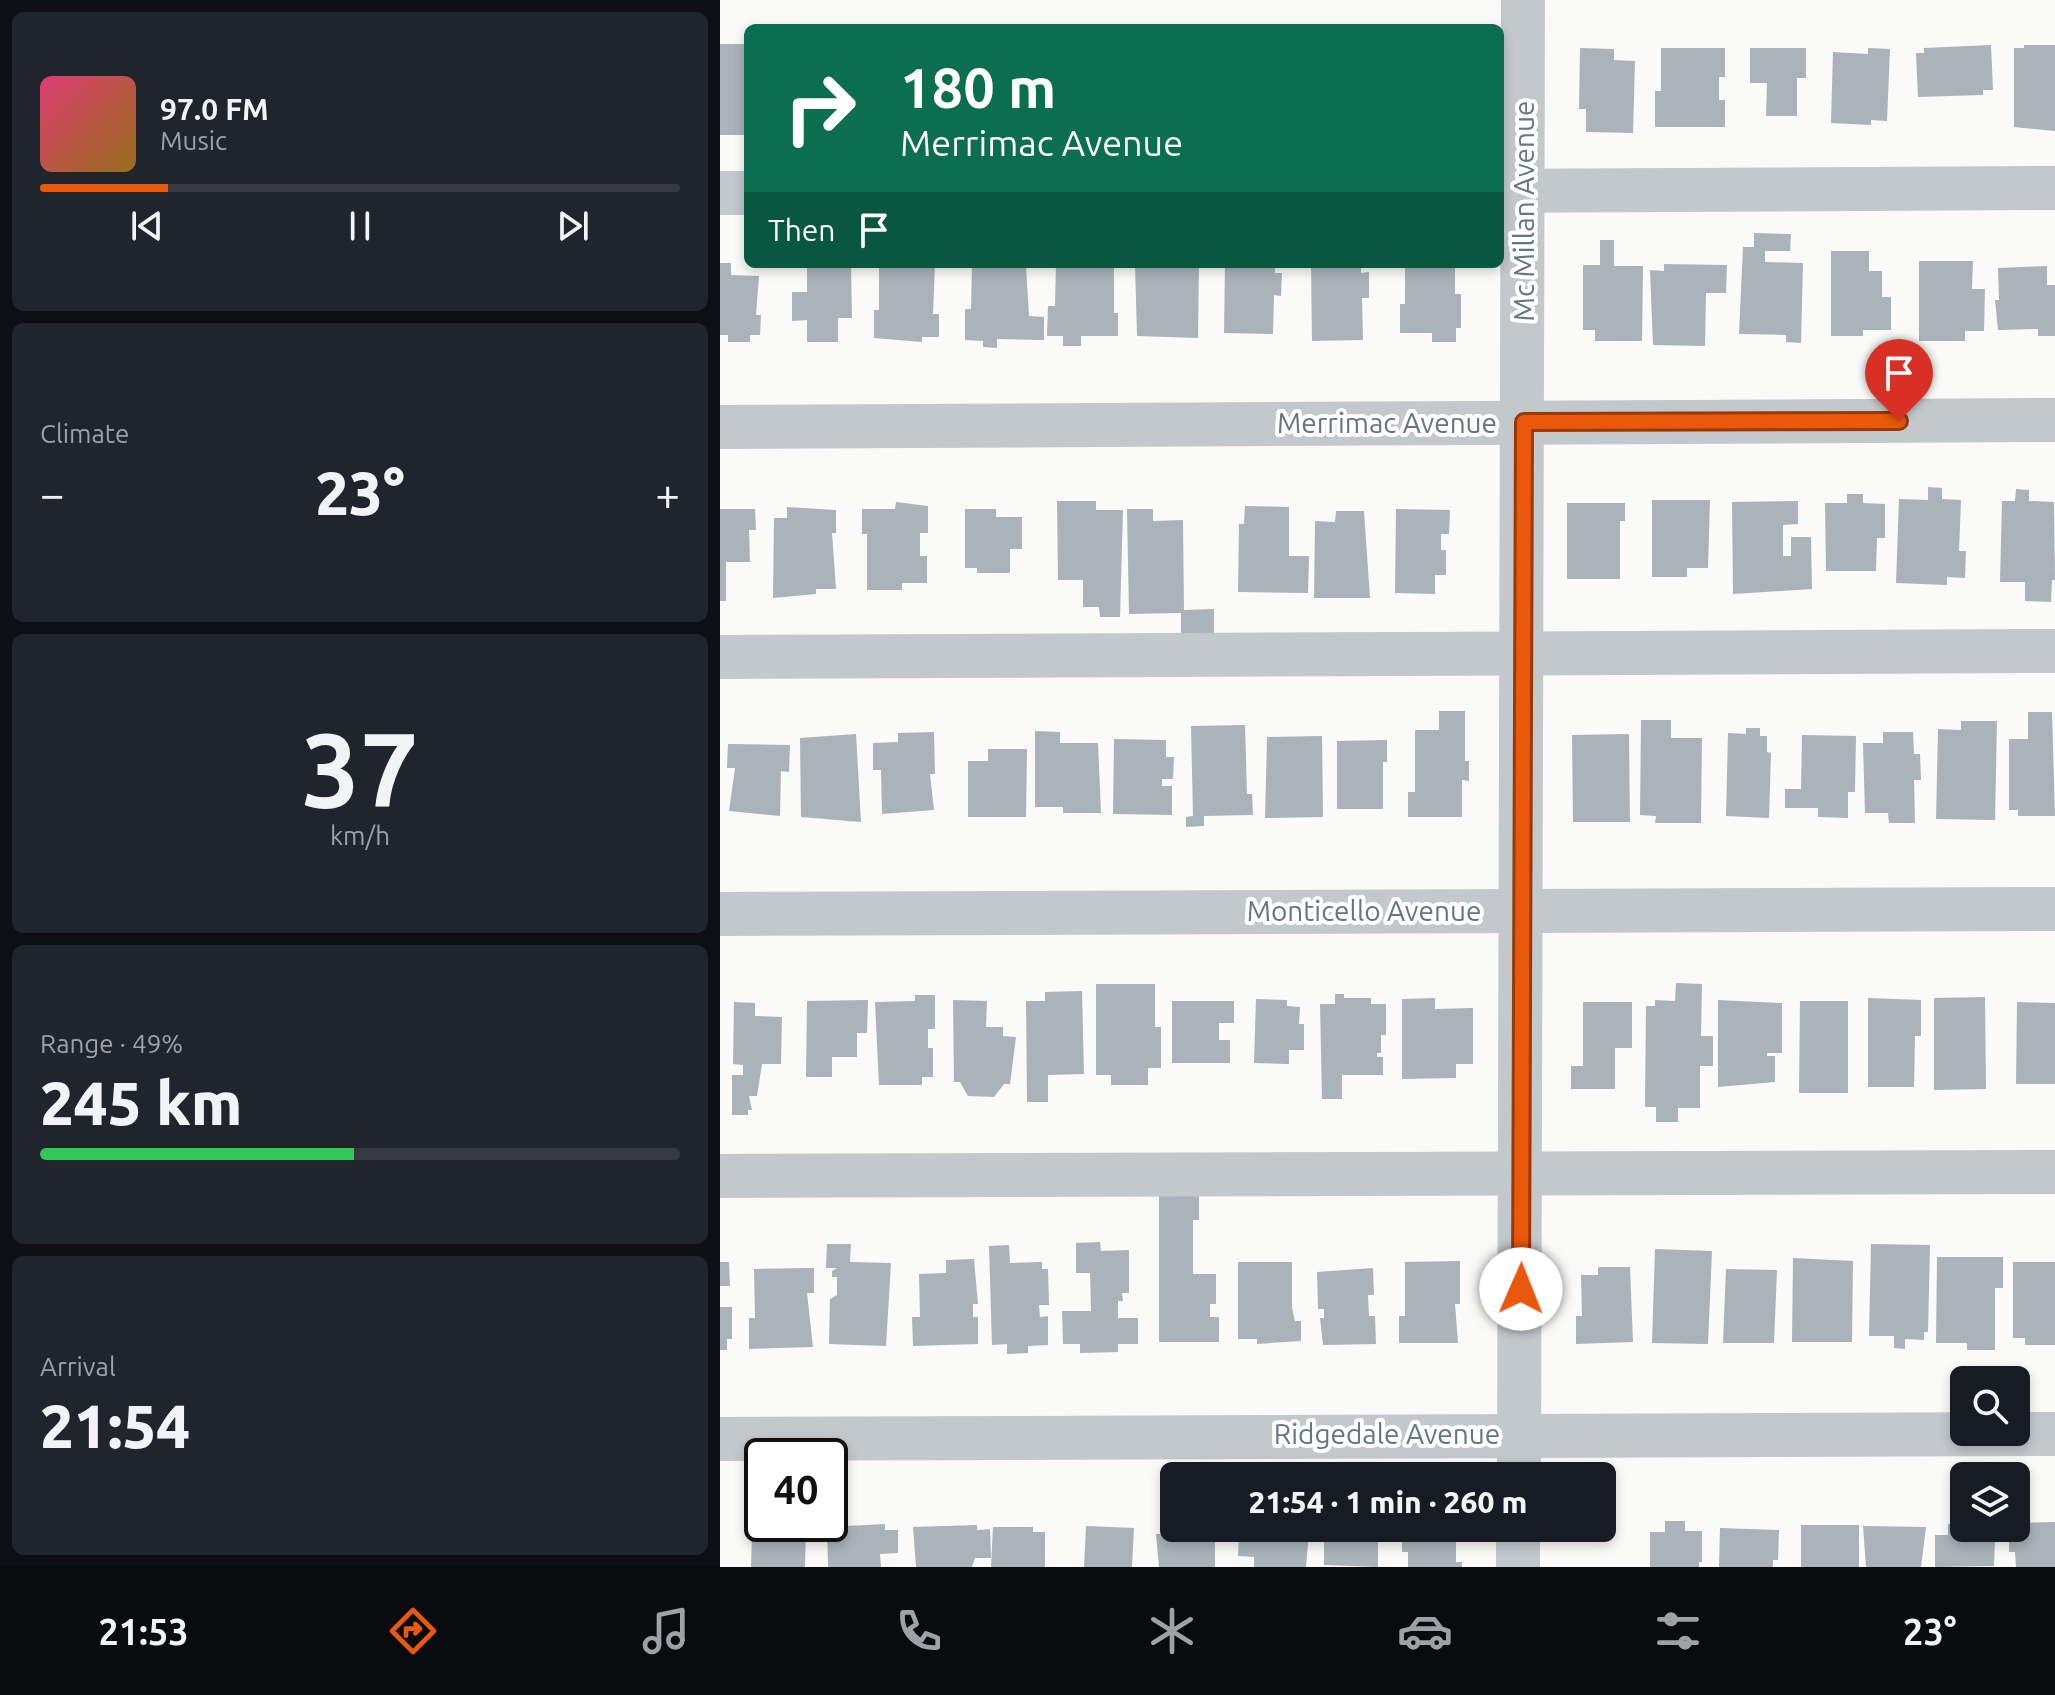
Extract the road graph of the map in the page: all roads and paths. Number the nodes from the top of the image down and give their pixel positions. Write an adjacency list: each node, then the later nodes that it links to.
1 (1523, 0): 3 (street, Mc Millan Avenue)
2 (2055, 188): 3 (street)
3 (1512, 190): 7 (street, Mc Millan Avenue)
4 (720, 193): 5 (street)
5 (744, 193)
6 (2055, 420): 7 (street, Merrimac Avenue)
7 (1524, 422): 8 (street, Merrimac Avenue); 10 (street, Mc Millan Avenue)
8 (720, 427)
9 (2055, 651): 10 (street)
10 (1523, 652): 11 (street); 13 (street, Mc Millan Avenue)
11 (720, 657)
12 (2055, 909): 13 (street, Monticello Avenue)
13 (1520, 910): 14 (street, Monticello Avenue); 16 (street, Mc Millan Avenue)
14 (720, 914)
15 (2055, 1172): 16 (street)
16 (1522, 1173): 17 (street); 20 (street, Mc Millan Avenue)
17 (720, 1176)
18 (2055, 1434): 20 (street, Ridgedale Avenue)
19 (720, 1439): 20 (street, Ridgedale Avenue)
20 (1519, 1455)
21 (1518, 1542): 22 (street)
22 (1518, 1567)

